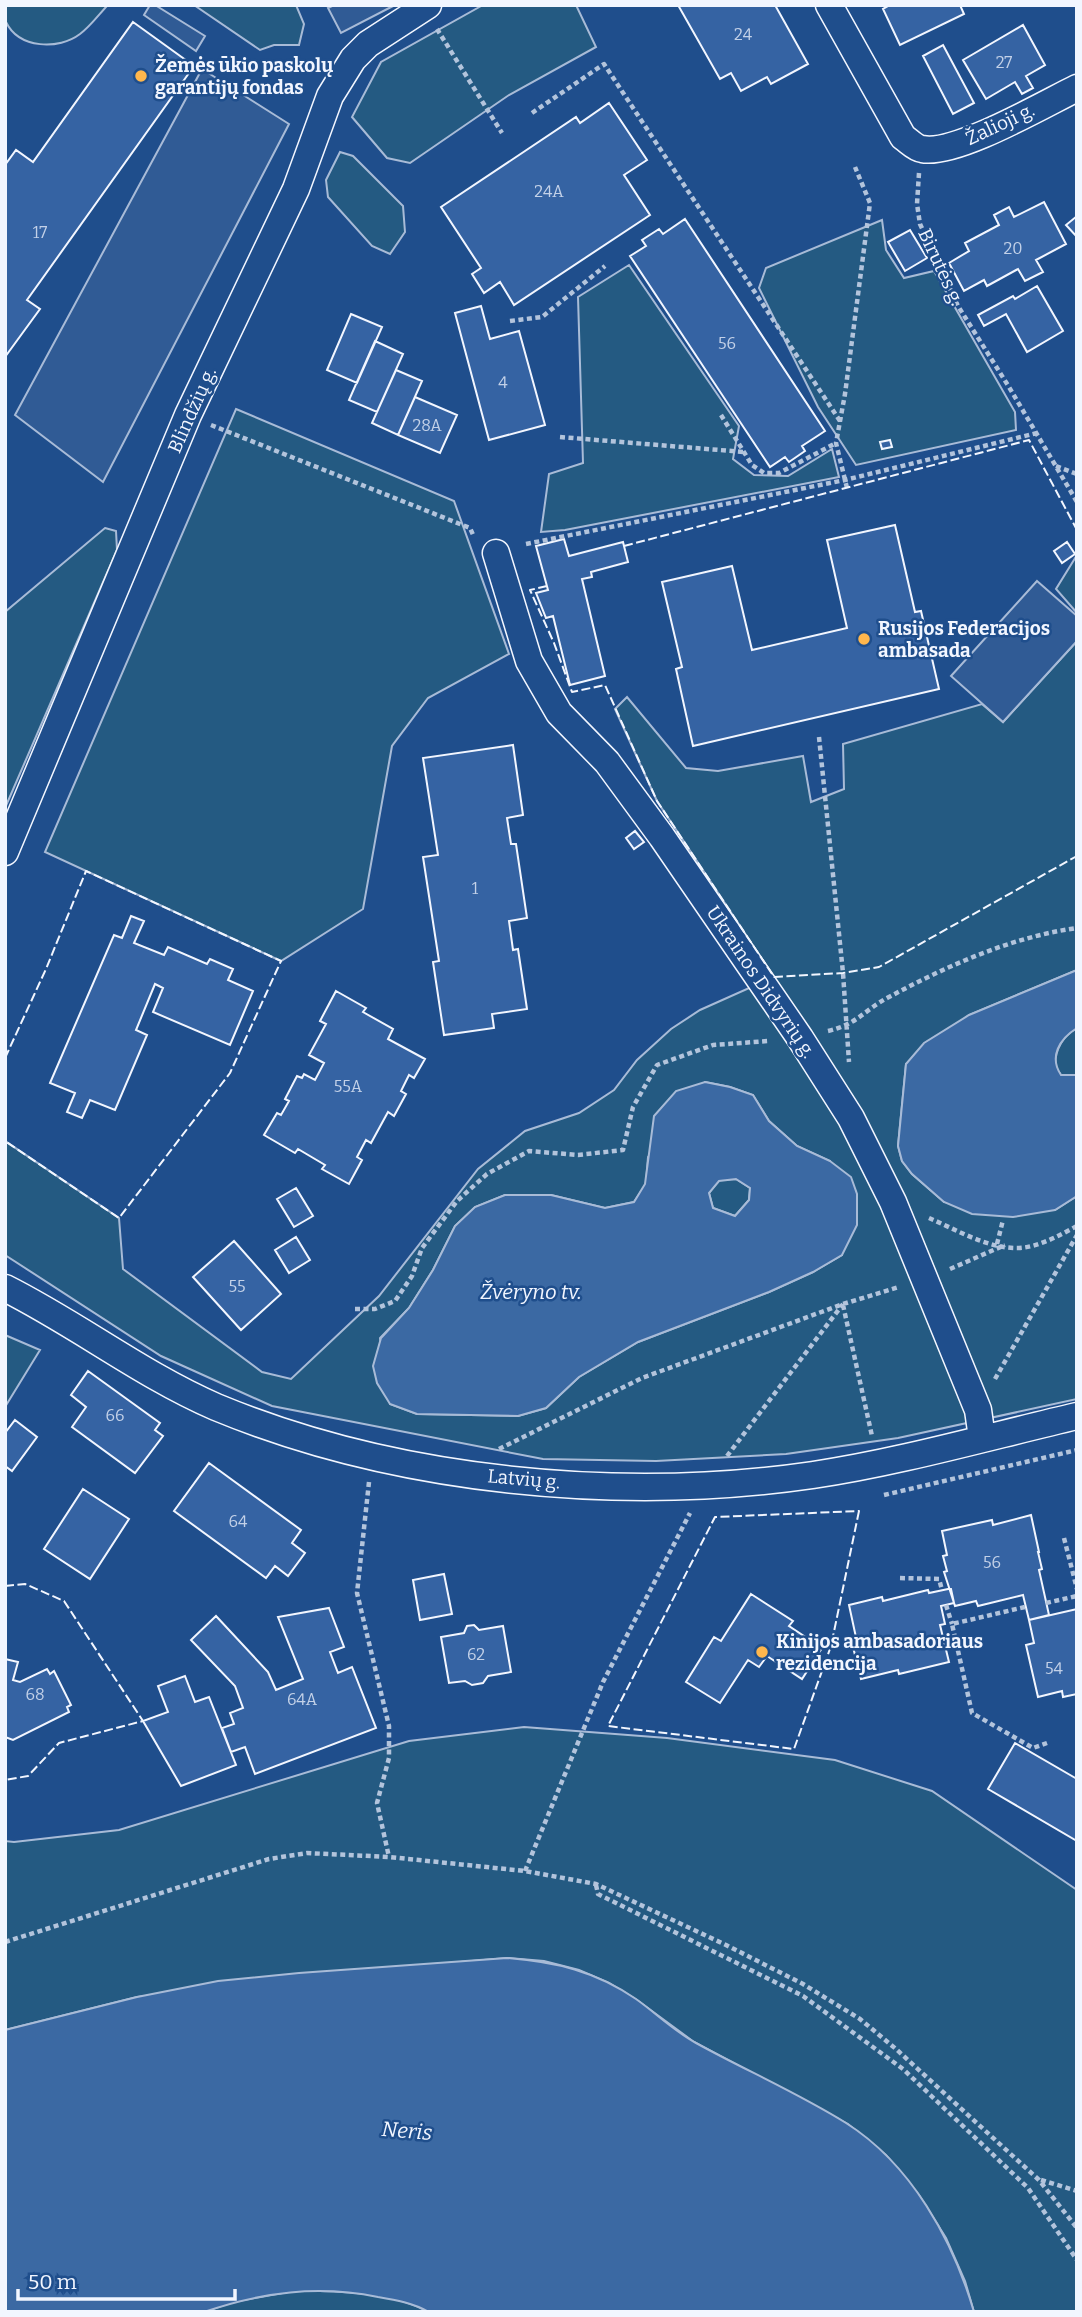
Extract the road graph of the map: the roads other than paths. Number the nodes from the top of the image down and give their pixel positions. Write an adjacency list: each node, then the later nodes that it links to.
1 (829, 5): 3 (street, Žalioji g.)
2 (426, 7): 5 (street, Blindžių g.)
3 (1077, 88)
4 (496, 552): 8 (street, Ukrainos Didvyrių g.)
5 (5, 852)
6 (5, 1288): 8 (street, Latvių g.)
7 (1077, 1416): 8 (street, Latvių g.)
8 (982, 1438)

